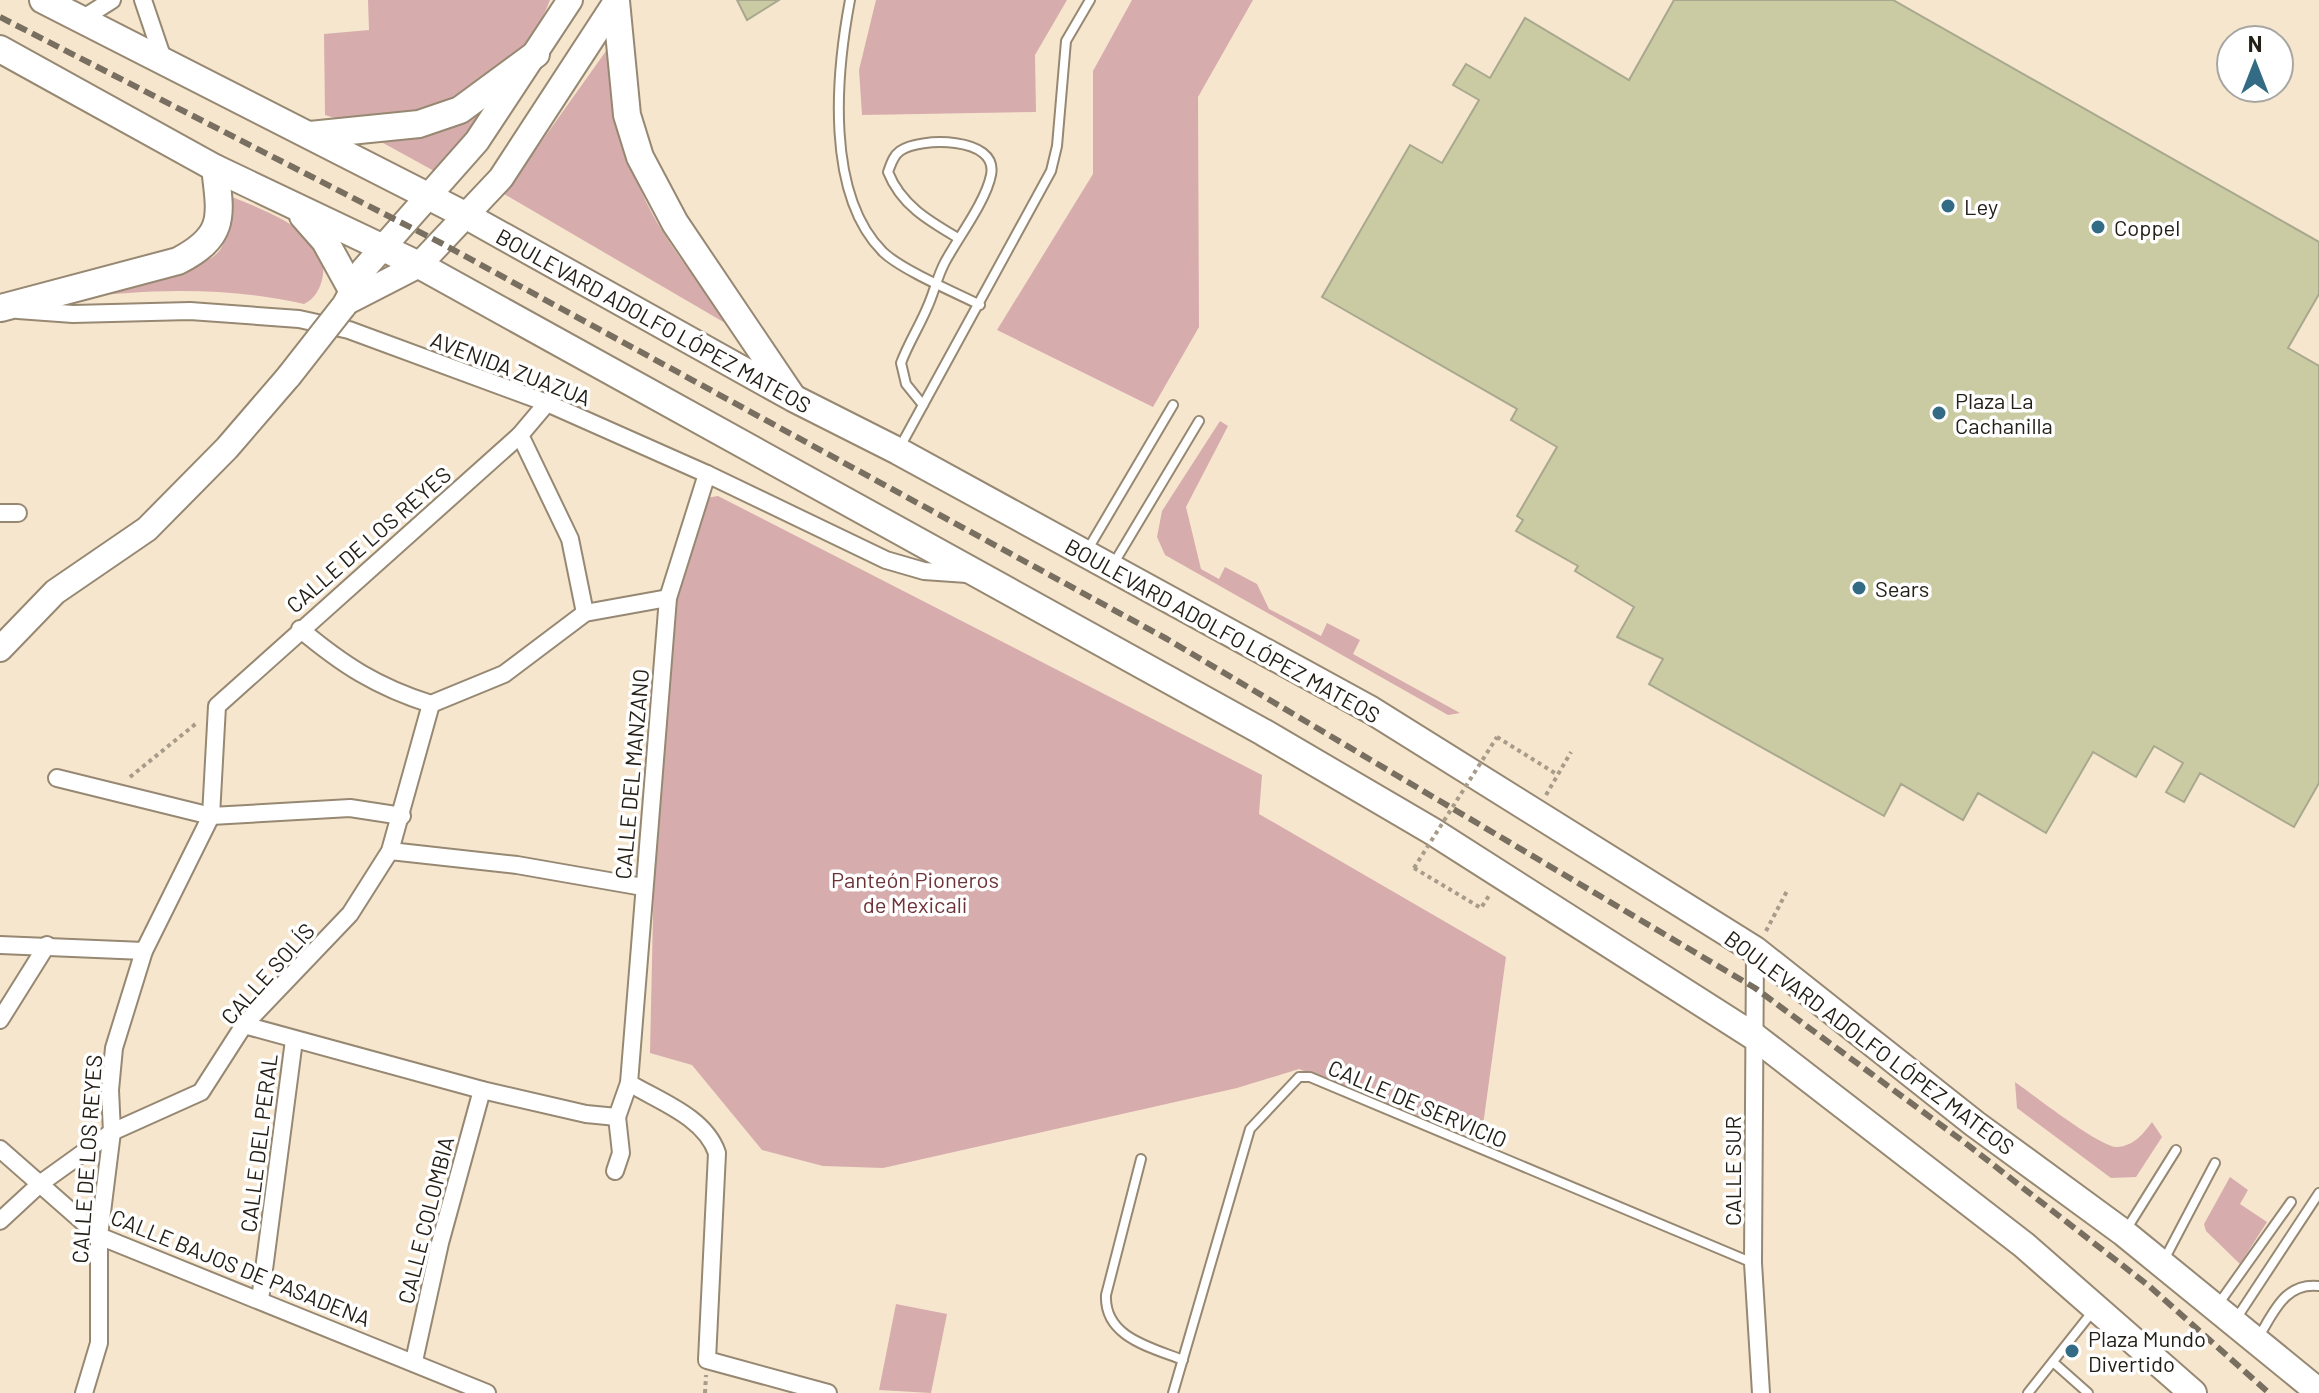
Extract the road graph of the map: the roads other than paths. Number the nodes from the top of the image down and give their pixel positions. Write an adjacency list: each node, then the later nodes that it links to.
1 (43, 0): 8 (main road, BOULEVARD ADOLFO LÓPEZ MATEOS)
2 (112, 0): 8 (street)
3 (143, 0): 11 (street)
4 (570, 0): 10 (main road)
5 (616, 0): 16 (main road); 24 (main road)
6 (850, 0): 20 (lane)
7 (1090, 0): 22 (lane)
8 (82, 19): 11 (main road, BOULEVARD ADOLFO LÓPEZ MATEOS)
9 (0, 49): 13 (main road)
10 (536, 54): 12 (main road); 14 (main road)
11 (163, 59): 12 (main road, BOULEVARD ADOLFO LÓPEZ MATEOS)
12 (310, 135): 14 (main road, BOULEVARD ADOLFO LÓPEZ MATEOS)
13 (215, 168): 15 (main road); 23 (main road)
14 (428, 196): 16 (main road, BOULEVARD ADOLFO LÓPEZ MATEOS); 18 (main road)
15 (293, 205): 18 (main road); 21 (main road)
16 (465, 215): 19 (main road); 24 (main road, BOULEVARD ADOLFO LÓPEZ MATEOS)
17 (958, 238): 17 (lane); 20 (lane)
18 (382, 248): 19 (main road); 21 (main road)
19 (419, 265): 21 (main road); 36 (main road)
20 (935, 281): 22 (lane); 26 (lane)
21 (347, 300): 40 (main road, bridge)
22 (980, 305): 26 (lane)
23 (0, 308): 25 (street, AVENIDA ZUAZUA)
24 (793, 398): 30 (main road, BOULEVARD ADOLFO LÓPEZ MATEOS)
25 (547, 403): 29 (street, CALLE DE LOS REYES); 31 (street, AVENIDA ZUAZUA)
26 (923, 405): 30 (lane)
27 (1173, 405): 34 (lane)
28 (1199, 421): 35 (lane)
29 (520, 435): 38 (street); 39 (street, CALLE DE LOS REYES)
30 (898, 451): 34 (main road, BOULEVARD ADOLFO LÓPEZ MATEOS)
31 (707, 474): 36 (street, AVENIDA ZUAZUA); 37 (street, CALLE DEL MANZANO)
32 (0, 513): 33 (street)
33 (18, 513)
34 (1086, 553): 35 (main road, BOULEVARD ADOLFO LÓPEZ MATEOS)
35 (1112, 567): 49 (main road, BOULEVARD ADOLFO LÓPEZ MATEOS)
36 (979, 575): 53 (main road)
37 (668, 598): 38 (street); 46 (street, CALLE DEL MANZANO)
38 (585, 613): 41 (street)
39 (300, 629): 41 (street); 43 (street, CALLE DE LOS REYES)
40 (0, 649)
41 (431, 704): 44 (street, CALLE SOLÍS)
42 (57, 778): 43 (street)
43 (211, 816): 44 (street); 50 (street, CALLE DE LOS REYES)
44 (402, 816): 45 (street, CALLE SOLÍS)
45 (390, 851): 46 (street); 52 (street, CALLE SOLÍS)
46 (643, 887): 55 (street, CALLE DEL MANZANO)
47 (0, 945): 48 (street)
48 (47, 945): 50 (street); 51 (street)
49 (1755, 950): 53 (street, CALLE SUR); 68 (main road, BOULEVARD ADOLFO LÓPEZ MATEOS)
50 (144, 951): 58 (street, CALLE DE LOS REYES)
51 (0, 1020)
52 (244, 1025): 54 (street); 58 (street, CALLE SOLÍS)
53 (1755, 1037): 70 (street, CALLE SUR); 74 (main road)
54 (294, 1040): 56 (street); 73 (street, CALLE DEL PERAL)
55 (629, 1083): 57 (street); 83 (street)
56 (482, 1090): 57 (street); 78 (street, CALLE COLOMBIA)
57 (617, 1117): 63 (street)
58 (112, 1132): 64 (street, CALLE SOLÍS); 69 (street, CALLE DE LOS REYES)
59 (0, 1149): 64 (street, CALLE BAJOS DE PASADENA)
60 (2176, 1150): 68 (lane)
61 (1141, 1159): 77 (lane)
62 (2215, 1163): 71 (lane)
63 (615, 1171)
64 (41, 1183): 67 (street, CALLE SOLÍS); 69 (street, CALLE BAJOS DE PASADENA)
65 (2319, 1193): 75 (lane)
66 (2291, 1202): 75 (lane)
67 (0, 1221)
68 (2124, 1233): 71 (main road, BOULEVARD ADOLFO LÓPEZ MATEOS)
69 (99, 1236): 73 (street, CALLE BAJOS DE PASADENA); 81 (street, CALLE DE LOS REYES)
70 (1753, 1263): 77 (lane, CALLE DE SERVICIO); 85 (street, CALLE SUR)
71 (2162, 1265): 75 (main road, BOULEVARD ADOLFO LÓPEZ MATEOS)
72 (2319, 1286): 76 (lane)
73 (260, 1300): 78 (street, CALLE BAJOS DE PASADENA)
74 (2095, 1307): 79 (lane); 88 (main road)
75 (2224, 1316): 76 (main road, BOULEVARD ADOLFO LÓPEZ MATEOS)
76 (2256, 1341): 80 (main road, BOULEVARD ADOLFO LÓPEZ MATEOS)
77 (1183, 1360): 84 (lane, CALLE DE SERVICIO)
78 (414, 1361): 82 (street, CALLE BAJOS DE PASADENA)
79 (2053, 1362): 86 (lane); 87 (lane)
80 (2319, 1392)
81 (84, 1393)
82 (487, 1393)
83 (828, 1393)
84 (1173, 1393)
85 (1761, 1393)
86 (2028, 1393)
87 (2088, 1393)
88 (2193, 1393)

